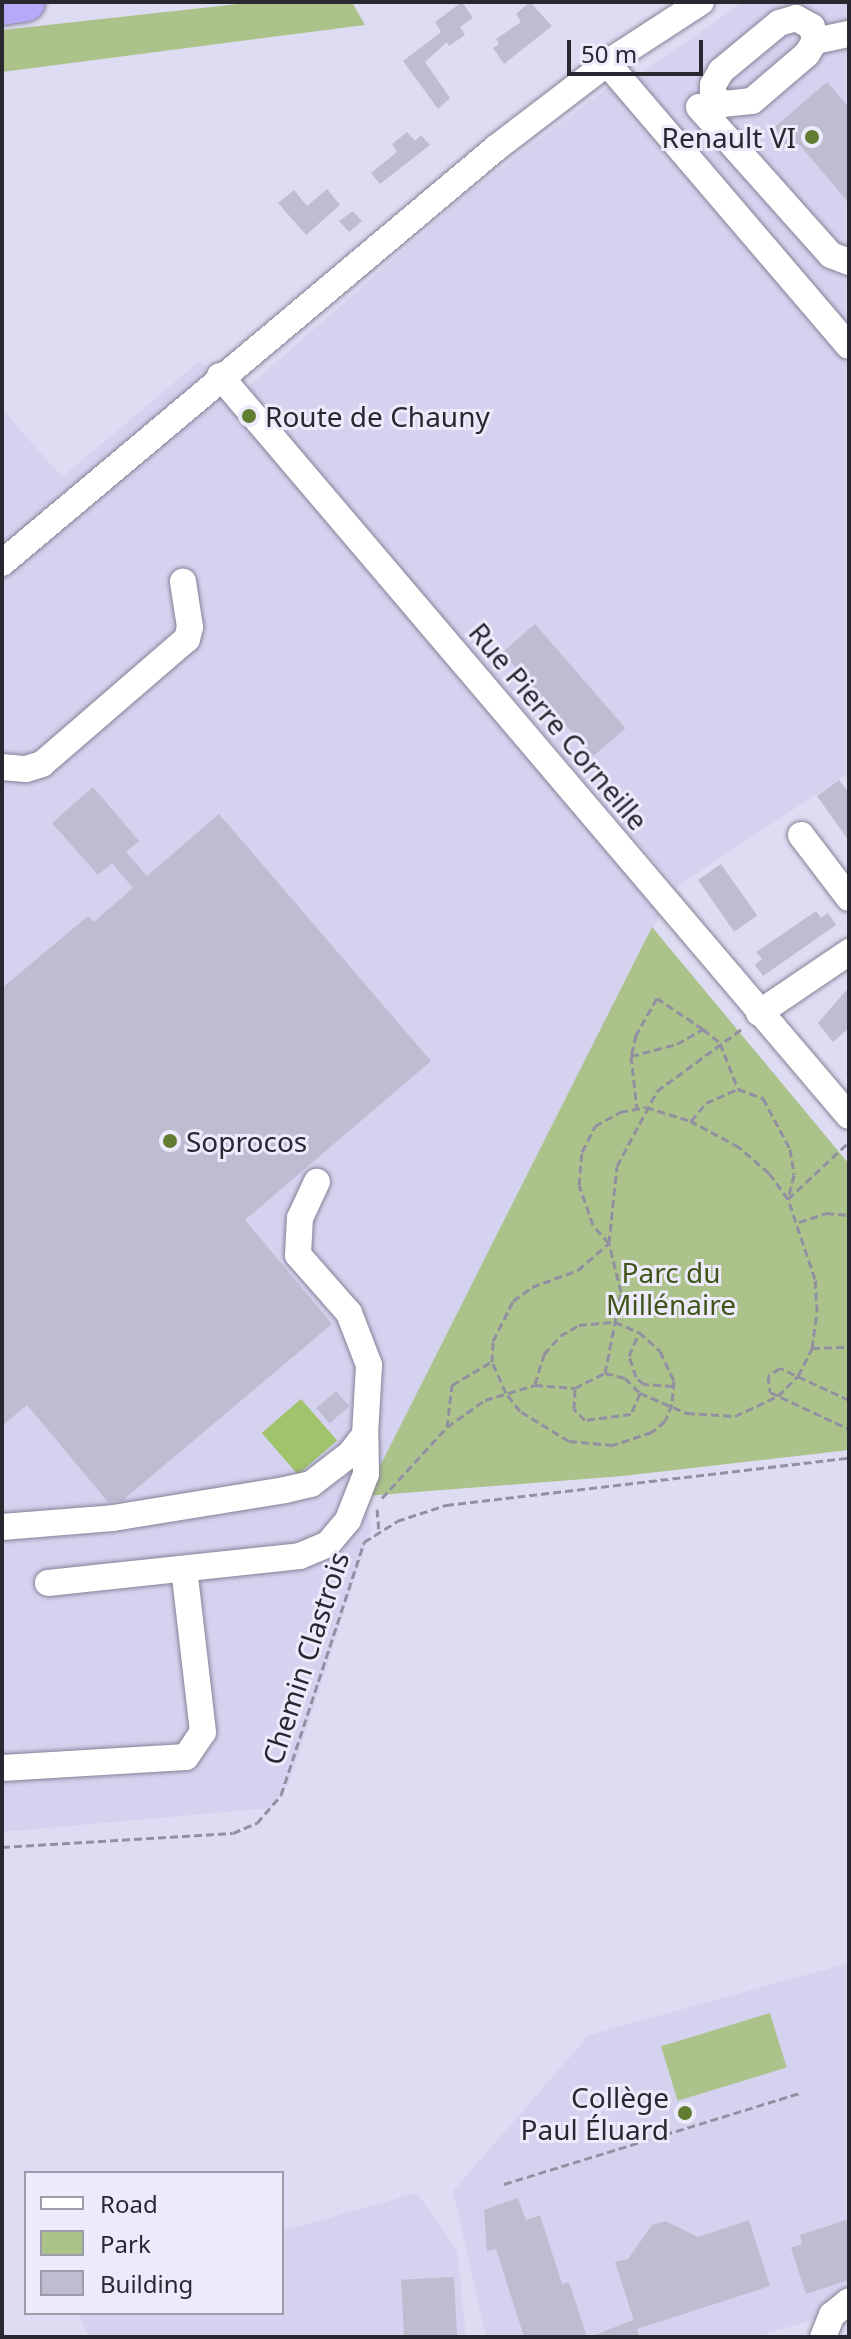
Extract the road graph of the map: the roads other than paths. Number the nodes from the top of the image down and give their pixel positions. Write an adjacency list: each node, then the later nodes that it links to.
1 (26, 2): 3 (highway)
2 (701, 2): 6 (street)
3 (2, 6)
4 (849, 34): 5 (street)
5 (815, 41): 7 (street); 7 (street)
6 (607, 63): 8 (street); 11 (street)
7 (706, 102): 8 (street); 9 (street)
8 (668, 134): 10 (street)
9 (849, 262)
10 (849, 346)
11 (220, 376): 12 (street); 18 (street, Rue Pierre Corneille)
12 (2, 563)
13 (183, 582): 14 (street)
14 (2, 767)
15 (801, 835): 16 (street)
16 (844, 883)
17 (849, 952): 18 (street)
18 (759, 1013): 19 (street, Rue Pierre Corneille)
19 (849, 1116)
20 (317, 1182): 21 (street)
21 (365, 1435): 22 (street); 23 (street)
22 (2, 1527)
23 (184, 1569): 24 (street); 25 (street)
24 (48, 1583)
25 (2, 1768)
26 (849, 2301): 28 (street)
27 (849, 2331): 29 (street)
28 (823, 2337)
29 (830, 2337)

